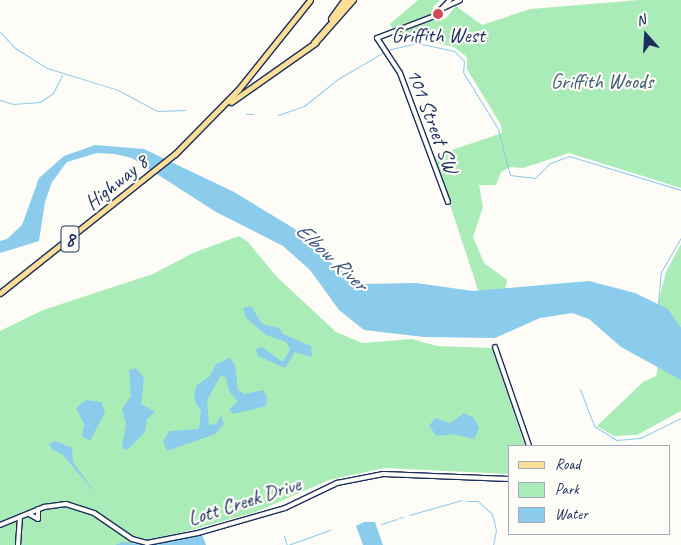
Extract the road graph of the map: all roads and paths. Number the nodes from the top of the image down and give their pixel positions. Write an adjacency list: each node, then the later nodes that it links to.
1 (310, 0): 8 (main road, Highway 8 / 8)
2 (346, 0): 7 (highway)
3 (353, 0): 7 (highway)
4 (450, 0): 6 (street)
5 (460, 0): 6 (street)
6 (441, 9): 9 (street, 101 Street SW)
7 (315, 43): 8 (main road, Highway 8 / 8)
8 (201, 130): 10 (main road, Highway 8 / 8)
9 (448, 202)
10 (0, 293)
11 (495, 347): 12 (street)
12 (529, 445)
13 (508, 479): 14 (street, Lott Creek Drive)
14 (38, 509): 15 (street, Lott Creek Drive); 15 (street)
15 (29, 514): 16 (street, Lott Creek Drive)
16 (20, 518): 17 (street, Lott Creek Drive); 18 (street)
17 (0, 525)
18 (18, 545)

